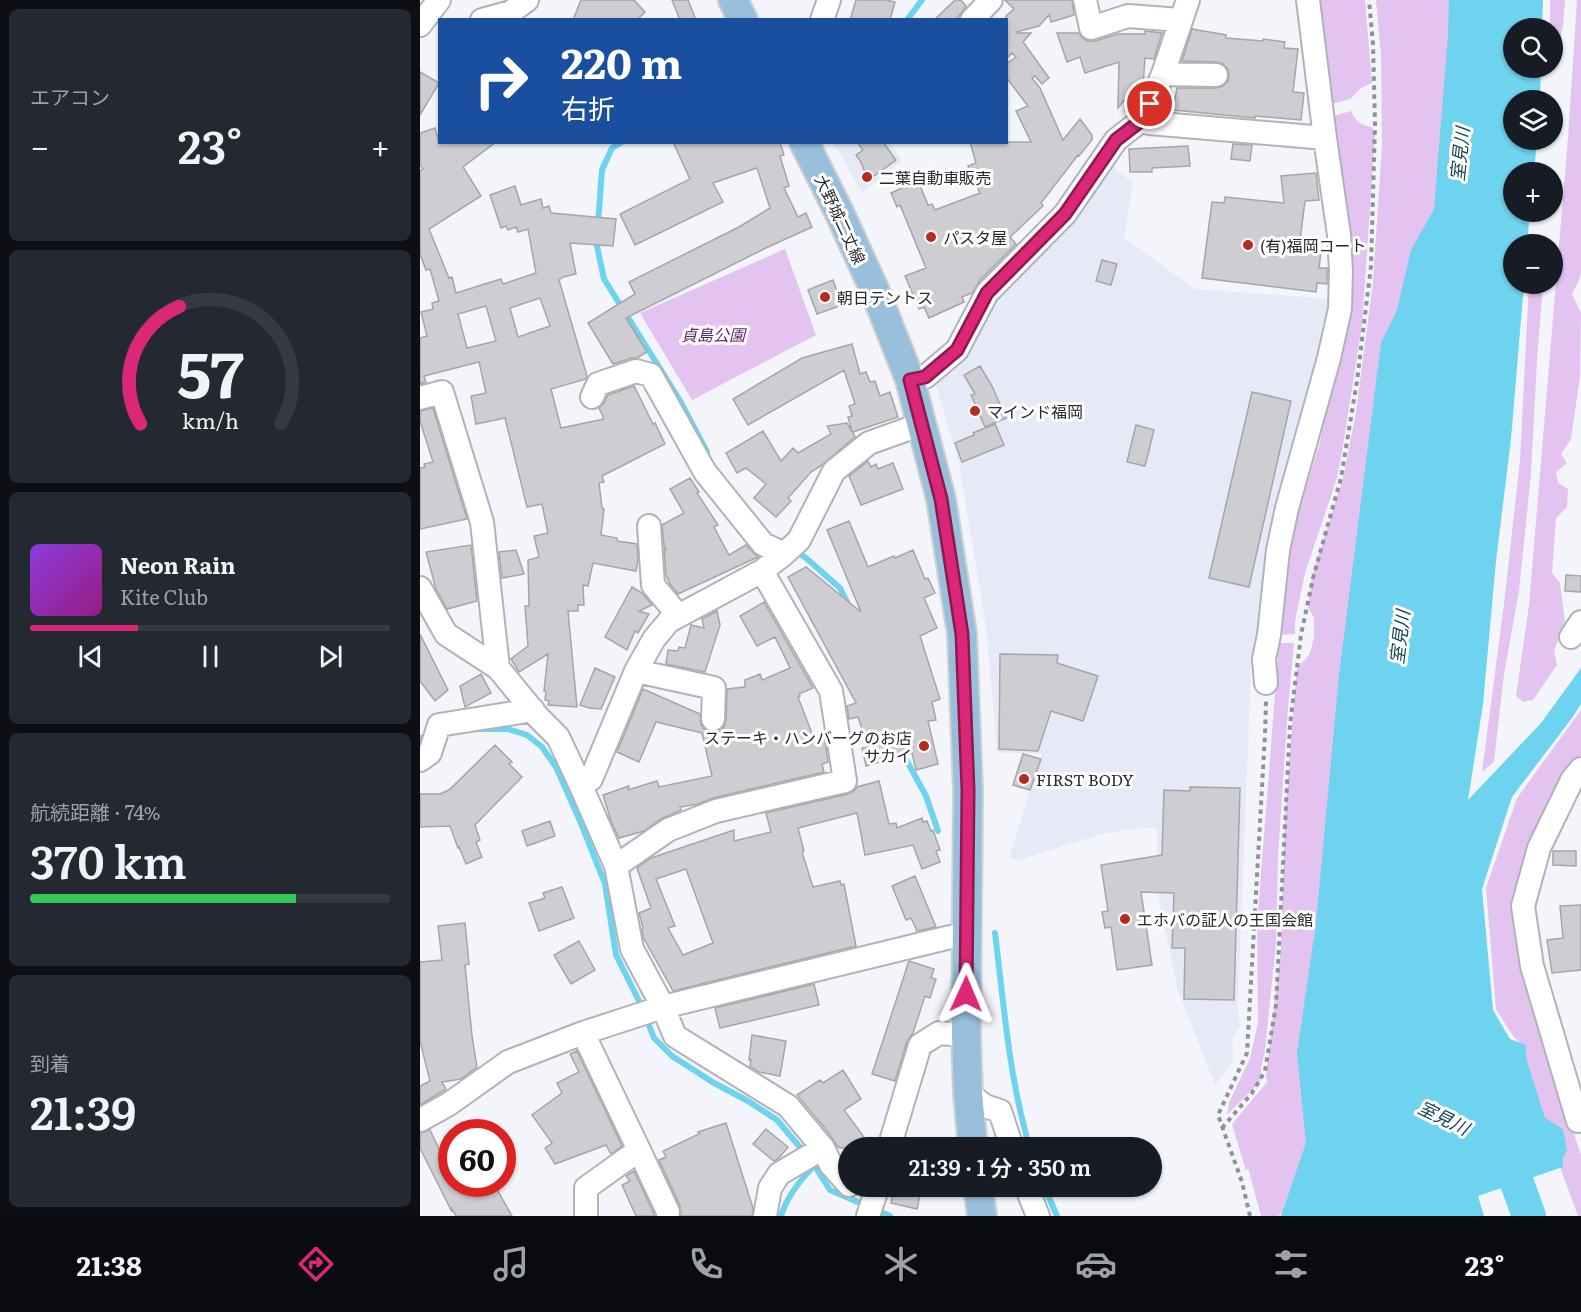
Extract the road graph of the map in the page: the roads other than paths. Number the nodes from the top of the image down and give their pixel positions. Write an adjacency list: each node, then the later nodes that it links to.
1 (439, 0): 13 (street)
2 (527, 0): 9 (street)
3 (733, 0): 10 (main road)
4 (829, 0): 11 (street)
5 (991, 0): 12 (street)
6 (1085, 0): 8 (street)
7 (1308, 0): 17 (street)
8 (1184, 10): 14 (street)
9 (489, 18)
10 (742, 18)
11 (823, 18)
12 (974, 18)
13 (428, 23)
14 (1163, 74): 15 (street); 16 (street)
15 (1216, 75)
16 (1143, 119): 17 (street); 19 (street)
17 (1325, 138): 30 (street)
18 (805, 144): 19 (main road, 大野城二丈線)
19 (910, 380): 22 (main road, 大野城二丈線)
20 (592, 397): 24 (street)
21 (420, 398): 28 (street)
22 (922, 424): 24 (street); 37 (main road, 大野城二丈線)
23 (649, 526): 27 (street)
24 (791, 547): 25 (street)
25 (762, 571): 27 (street); 36 (street)
26 (420, 588): 28 (street)
27 (678, 615): 29 (street)
28 (498, 668): 31 (street)
29 (636, 671): 32 (street); 35 (street)
30 (1266, 683)
31 (532, 710): 33 (street); 35 (street)
32 (712, 720)
33 (425, 757)
34 (1581, 769): 43 (street)
35 (581, 786): 36 (street)
36 (616, 866): 38 (street)
37 (967, 933): 38 (street); 40 (main road, 大野城二丈線)
38 (652, 1010): 39 (street); 47 (street)
39 (583, 1033): 42 (street); 48 (street)
40 (966, 1035): 41 (main road, 大野城二丈線); 44 (street)
41 (968, 1092): 45 (main road, 大野城二丈線); 46 (street)
42 (420, 1120)
43 (1580, 1123)
44 (892, 1137)
45 (972, 1137)
46 (1008, 1137)
47 (823, 1148): 49 (street); 55 (street)
48 (639, 1150): 53 (street); 54 (street)
49 (838, 1173)
50 (874, 1197): 56 (street)
51 (979, 1197): 57 (main road)
52 (1030, 1197): 58 (street)
53 (668, 1212)
54 (586, 1216)
55 (765, 1216)
56 (868, 1216)
57 (982, 1216)
58 (1038, 1216)

